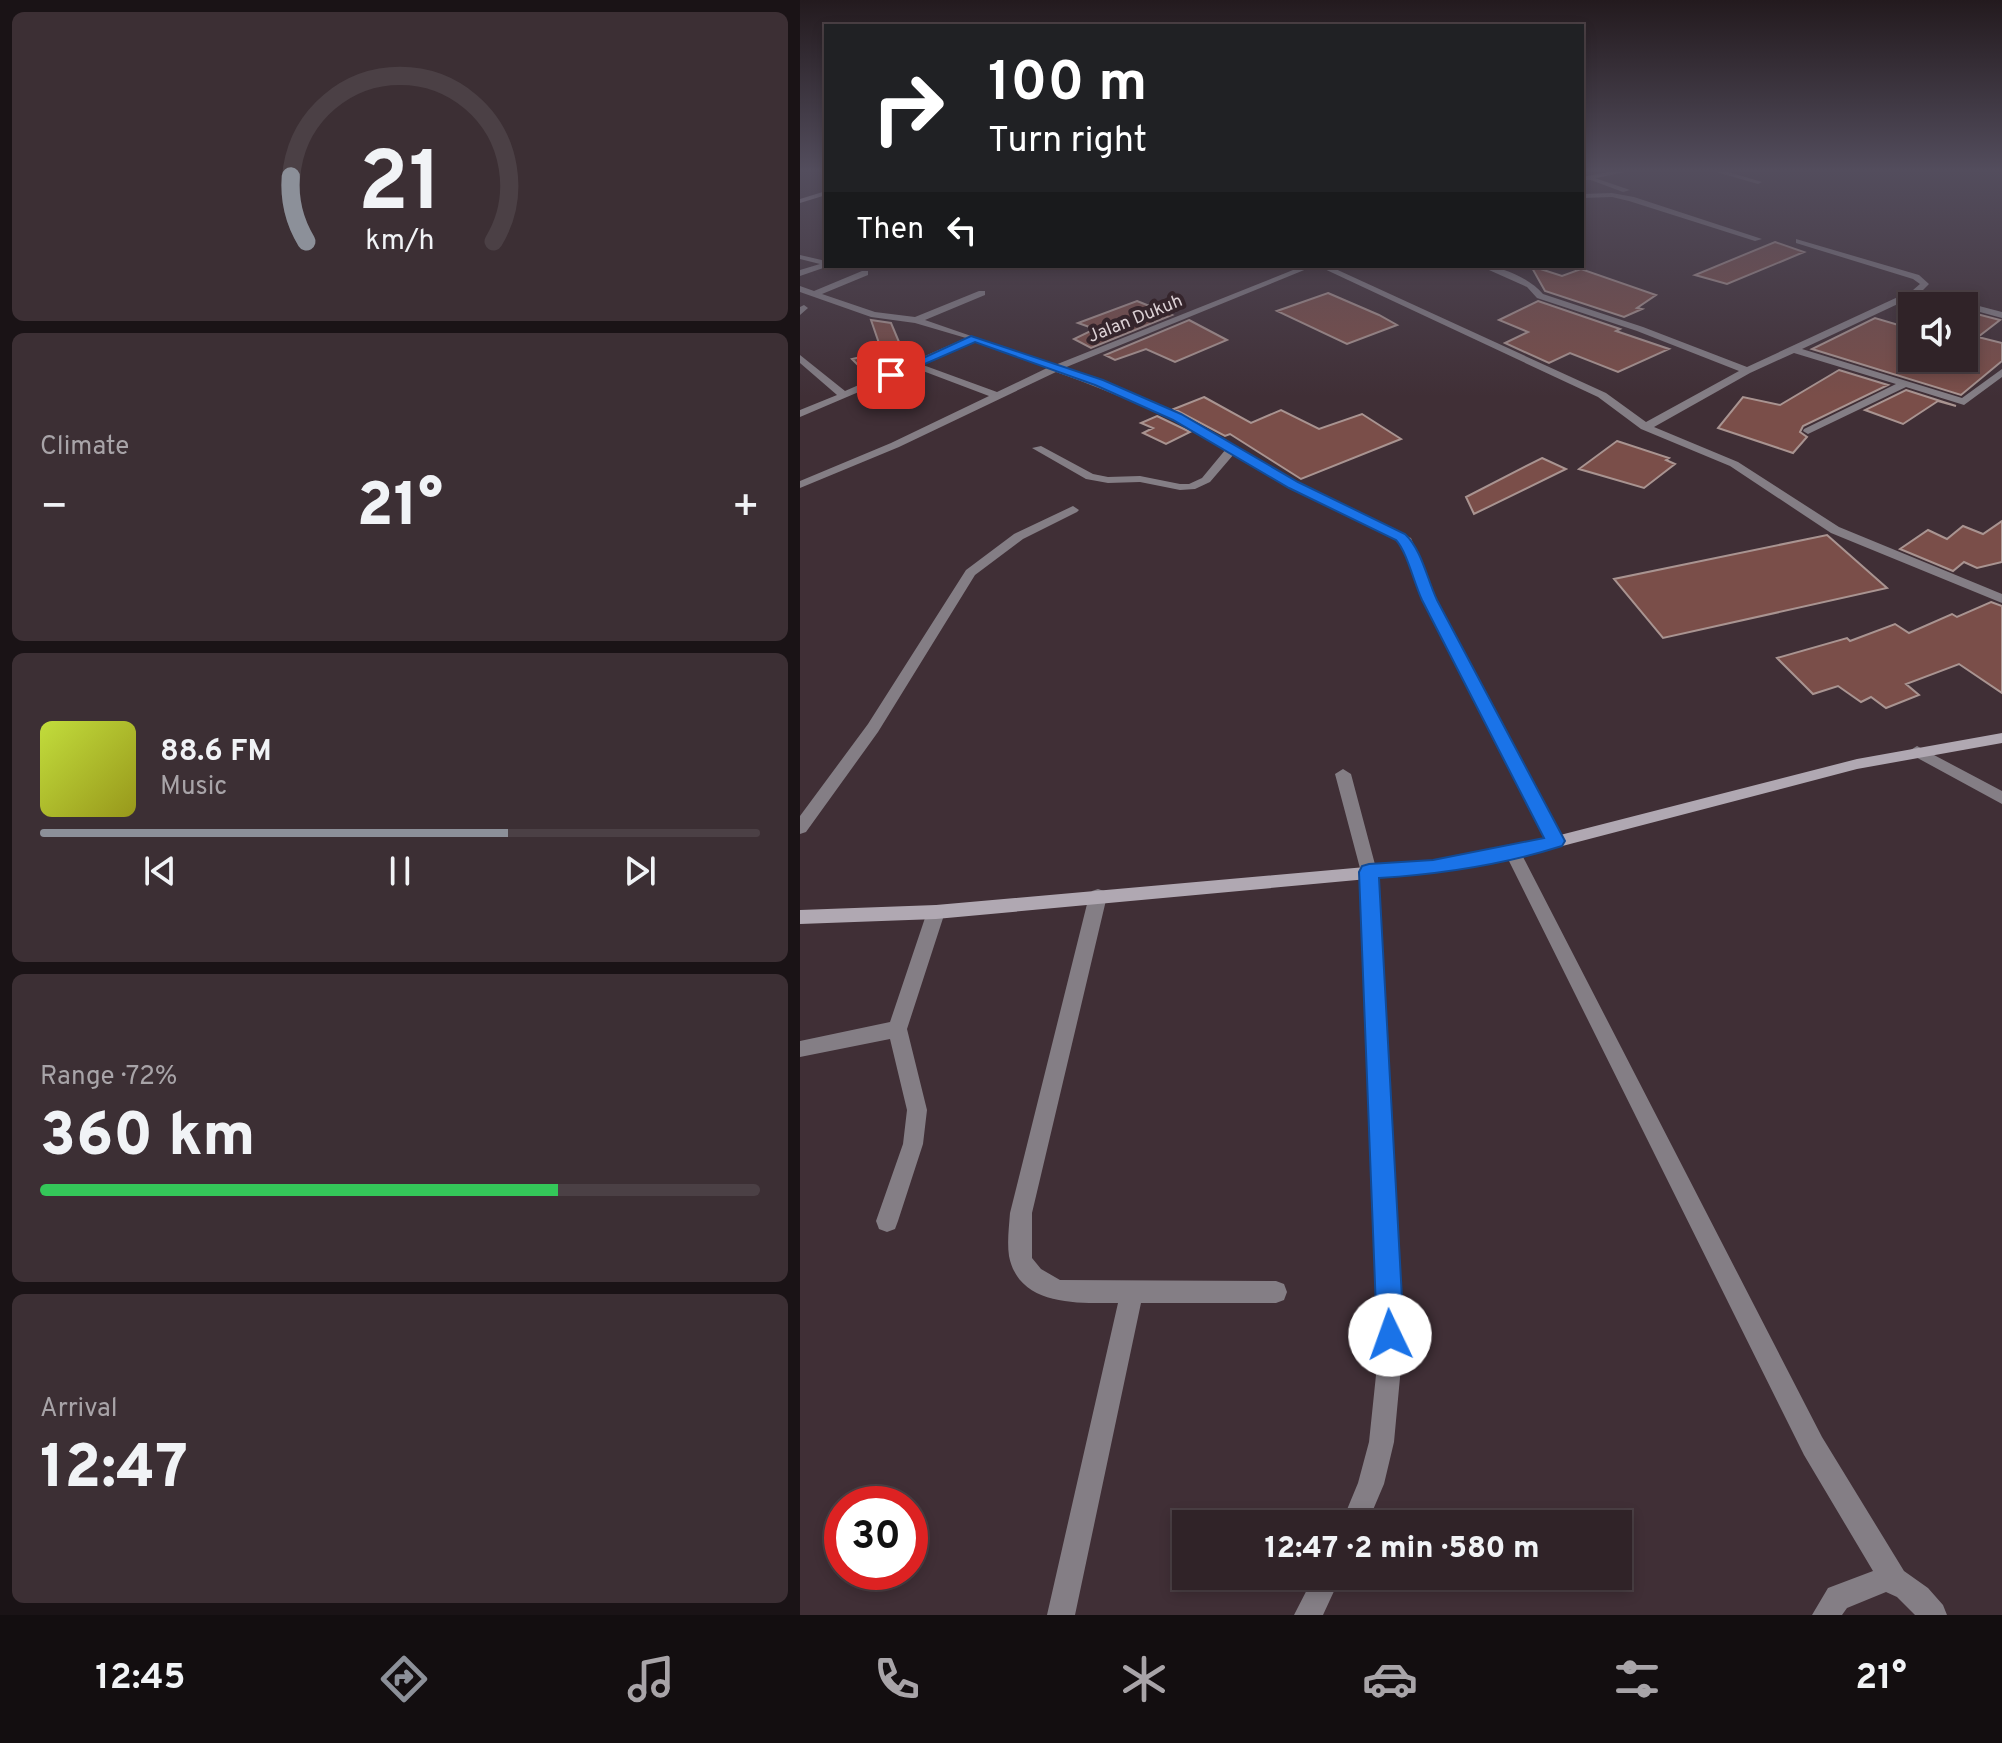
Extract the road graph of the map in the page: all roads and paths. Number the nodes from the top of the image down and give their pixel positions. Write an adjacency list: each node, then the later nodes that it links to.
1 (1816, 246): 11 (street)
2 (800, 257): 3 (street)
3 (824, 263)
4 (824, 264): 8 (street)
5 (1305, 268): 22 (street, Jalan Dukuh)
6 (1326, 268): 29 (street)
7 (1489, 268): 23 (street)
8 (800, 273)
9 (865, 273): 13 (street)
10 (800, 289): 13 (street)
11 (1916, 292)
12 (982, 293): 17 (street)
13 (814, 294): 17 (street)
14 (1898, 298): 19 (street)
15 (1978, 309): 16 (street)
16 (2002, 315)
17 (916, 320): 18 (street)
18 (974, 338): 21 (street); 22 (street)
19 (1796, 350): 23 (street); 25 (street)
20 (800, 358): 26 (street)
21 (915, 365): 26 (street); 27 (street)
22 (1058, 367): 27 (street, Jalan Dukuh); 32 (street)
23 (1747, 371): 29 (street)
24 (2002, 372): 25 (street)
25 (1904, 384): 30 (street)
26 (843, 395): 28 (street)
27 (995, 395): 33 (street, Jalan Dukuh)
28 (800, 414)
29 (1645, 427): 35 (street)
30 (1808, 431)
31 (1037, 448): 32 (street)
32 (1232, 449): 41 (street)
33 (800, 485)
34 (1073, 510): 40 (street)
35 (2002, 599)
36 (2002, 738): 37 (street)
37 (1917, 751): 39 (street); 41 (street)
38 (1343, 774): 43 (street)
39 (2002, 798)
40 (800, 828)
41 (1555, 841): 42 (street)
42 (1513, 853): 43 (street); 53 (street)
43 (1369, 872): 44 (street); 52 (street)
44 (1098, 896): 45 (street); 50 (street)
45 (936, 912): 46 (street); 47 (street)
46 (800, 917)
47 (897, 1029): 48 (street); 49 (street)
48 (800, 1049)
49 (887, 1221)
50 (1132, 1292): 51 (street); 55 (street)
51 (1276, 1292)
52 (1360, 1510)
53 (1894, 1580): 57 (street); 58 (street)
54 (1321, 1590): 56 (street)
55 (1061, 1615)
56 (1308, 1615)
57 (1826, 1615)
58 (1933, 1615)

